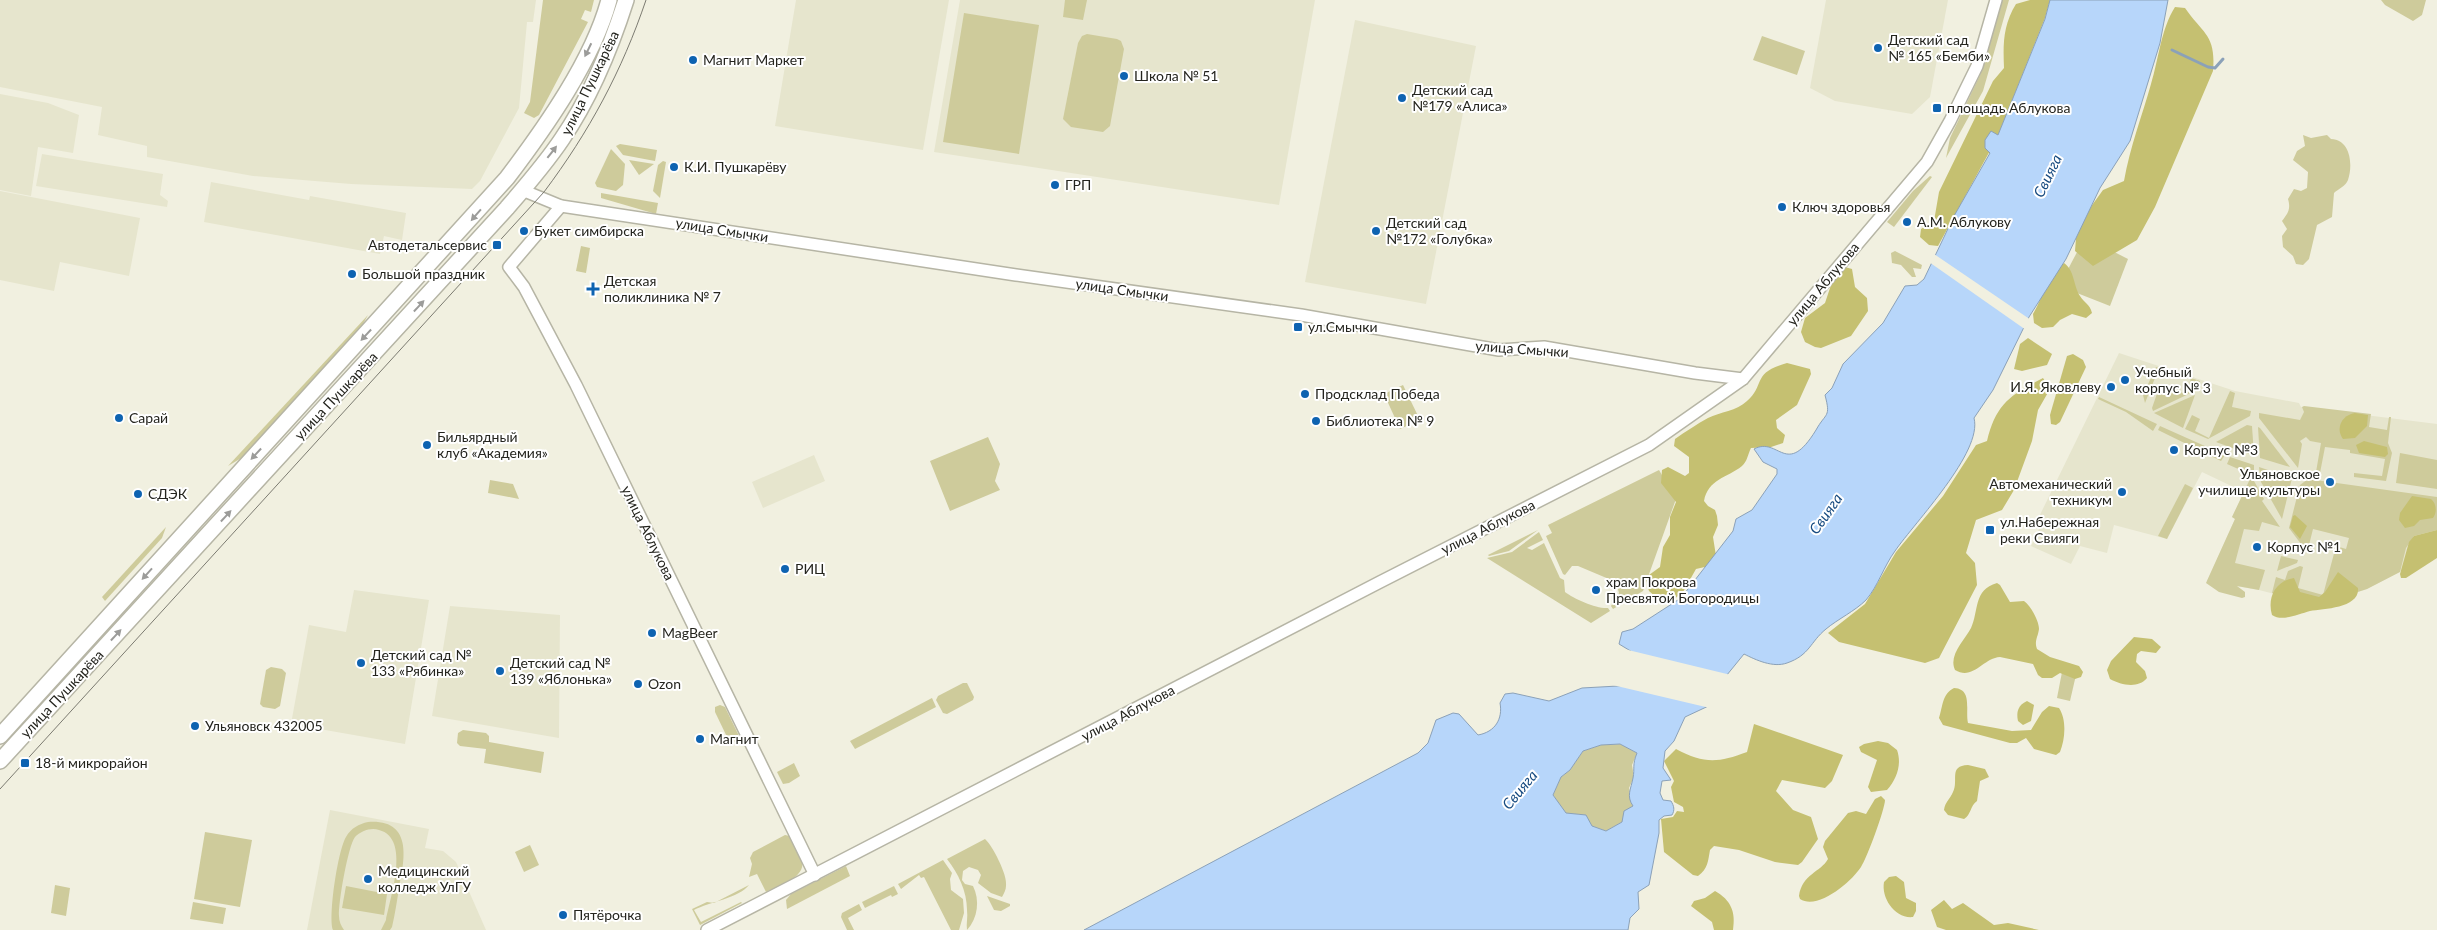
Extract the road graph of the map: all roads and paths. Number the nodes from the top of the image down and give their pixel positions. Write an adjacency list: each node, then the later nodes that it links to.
1 (609, 0): 4 (main road, улица Пушкарёва, one-way to 4)
2 (626, 0): 5 (main road, улица Пушкарёва, one-way to 2)
3 (1996, 0): 7 (street, улица Аблукова)
4 (507, 178): 5 (main road, улица Смычки); 8 (main road, улица Пушкарёва, one-way to 8)
5 (522, 190): 6 (street, улица Смычки); 9 (main road, улица Пушкарёва, one-way to 5)
6 (561, 206): 7 (street, улица Смычки); 10 (street, улица Аблукова)
7 (1743, 379): 10 (street, улица Аблукова)
8 (0, 736)
9 (0, 761)
10 (815, 875): 11 (street, улица Аблукова)
11 (707, 930)

